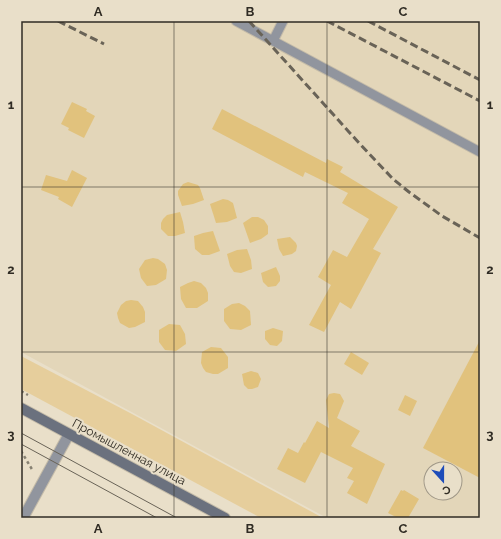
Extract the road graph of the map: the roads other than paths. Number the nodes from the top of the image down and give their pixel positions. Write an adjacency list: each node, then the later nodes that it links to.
1 (236, 21): 3 (lane)
2 (283, 21): 3 (lane)
3 (273, 41): 4 (lane)
4 (480, 152)
5 (21, 408): 6 (street, Промышленная улица)
6 (69, 434): 7 (street); 8 (street, Промышленная улица)
7 (23, 518)
8 (225, 518)

